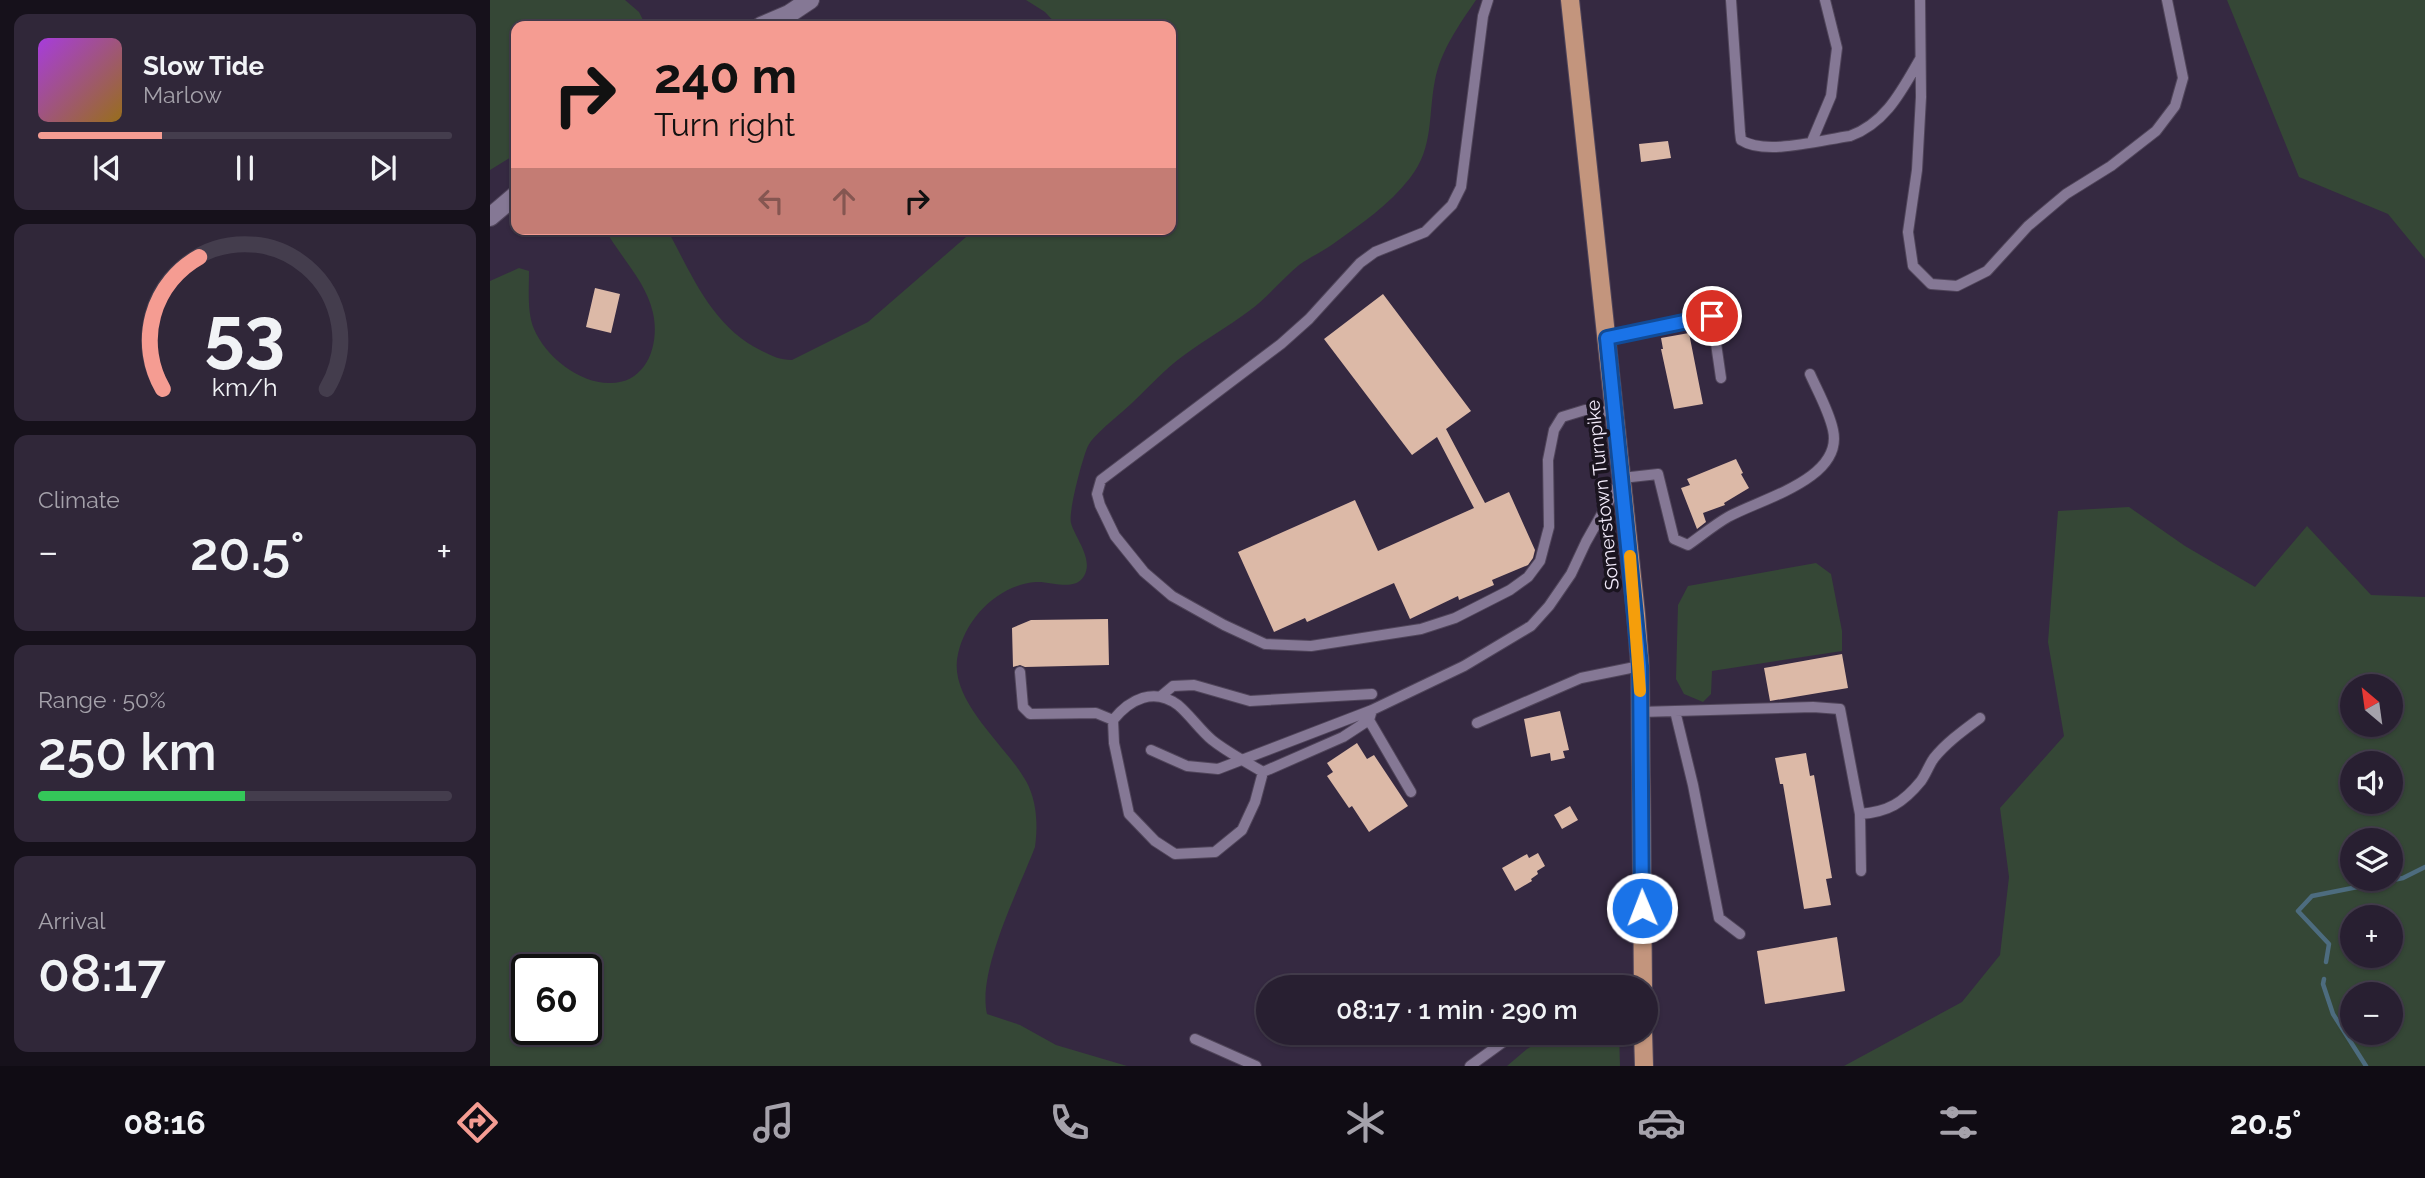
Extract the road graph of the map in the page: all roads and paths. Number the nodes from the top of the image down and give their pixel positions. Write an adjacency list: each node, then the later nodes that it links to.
1 (810, 0): 8 (street)
2 (1488, 0): 16 (lane)
3 (1570, 0): 13 (main road, Somerstown Turnpike)
4 (1731, 0): 10 (lane)
5 (1825, 0): 10 (lane)
6 (1920, 0): 9 (lane)
7 (2167, 0): 9 (lane)
8 (773, 21)
9 (1920, 59): 10 (lane)
10 (1812, 141)
11 (511, 199): 12 (street)
12 (490, 217)
13 (1607, 338): 15 (lane); 16 (main road, Somerstown Turnpike)
14 (1811, 374): 17 (lane)
15 (1721, 378)
16 (1615, 412): 17 (main road, Somerstown Turnpike)
17 (1622, 478): 18 (main road, Somerstown Turnpike); 24 (lane)
18 (1640, 666): 23 (main road, Somerstown Turnpike); 27 (lane)
19 (1020, 672): 26 (lane)
20 (1372, 694): 21 (lane)
21 (1161, 696): 26 (lane); 29 (lane)
22 (1675, 711): 23 (lane); 32 (lane); 34 (lane)
23 (1640, 712): 35 (main road, Somerstown Turnpike)
24 (1371, 715): 29 (lane); 30 (lane); 31 (lane)
25 (1980, 718): 32 (lane)
26 (1113, 720): 30 (lane)
27 (1478, 723)
28 (1151, 750): 29 (lane)
29 (1242, 760): 30 (lane)
30 (1263, 772)
31 (1411, 792)
32 (1860, 814): 33 (lane)
33 (1861, 871)
34 (1740, 934)
35 (1643, 975)
36 (1195, 1039): 39 (lane)
37 (1499, 1045): 40 (lane)
38 (1643, 1045): 41 (main road)
39 (1256, 1066)
40 (1470, 1066)
41 (1644, 1066)

